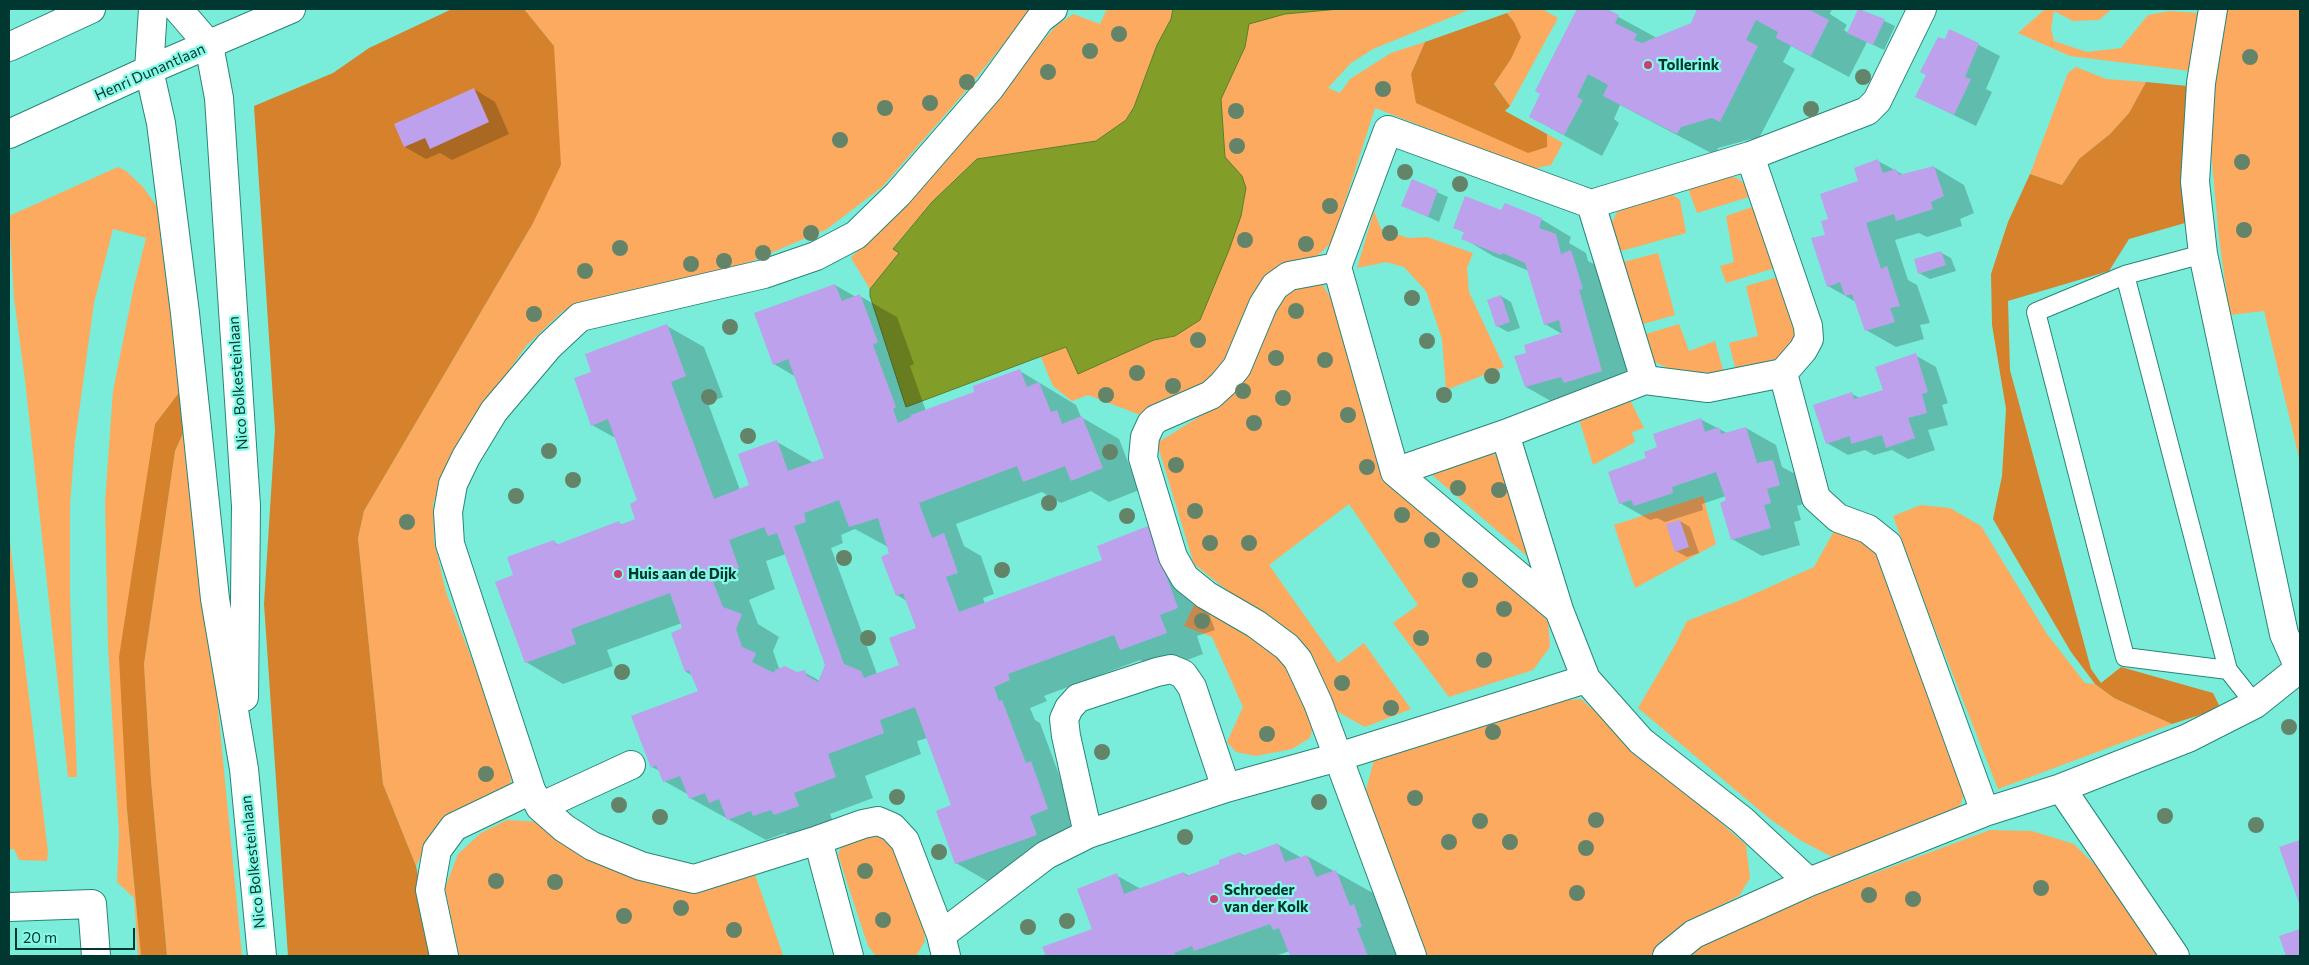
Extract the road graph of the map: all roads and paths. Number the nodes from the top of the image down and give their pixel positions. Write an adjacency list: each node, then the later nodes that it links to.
1 (91, 9): 9 (street)
2 (152, 9): 10 (street, Nico Bolkesteinlaan)
3 (178, 9): 8 (street)
4 (291, 9): 8 (street, Henri Dunantlaan)
5 (1053, 9): 31 (street)
6 (1922, 9): 12 (street)
7 (2212, 9): 14 (street)
8 (209, 45): 10 (street, Henri Dunantlaan); 28 (street, Nico Bolkesteinlaan)
9 (9, 47)
10 (148, 70): 11 (street, Henri Dunantlaan); 28 (street, Nico Bolkesteinlaan)
11 (9, 134)
12 (1750, 156): 13 (street); 17 (street)
13 (1591, 204): 15 (street); 18 (street)
14 (2203, 254): 16 (lane); 22 (street)
15 (1337, 267): 20 (street); 26 (street)
16 (2125, 274): 23 (lane); 23 (lane)
17 (1782, 373): 18 (street); 32 (street)
18 (1645, 380): 19 (street)
19 (1505, 434): 20 (street); 21 (street)
20 (1395, 472): 21 (street)
21 (1559, 610): 24 (street)
22 (2300, 669): 25 (street)
23 (2228, 670): 25 (lane)
24 (1586, 679): 26 (street); 35 (street)
25 (2256, 704): 30 (street)
26 (1338, 757): 29 (street); 42 (street)
27 (631, 765): 31 (street)
28 (244, 769): 39 (street, Nico Bolkesteinlaan)
29 (1226, 788): 33 (street); 33 (street)
30 (2061, 788): 32 (street); 44 (street)
31 (536, 799): 34 (street); 40 (street)
32 (1985, 812): 35 (street)
33 (1088, 834): 37 (street)
34 (818, 840): 37 (street); 41 (street)
35 (1810, 882): 43 (street)
36 (9, 907): 38 (street)
37 (943, 946)
38 (96, 956)
39 (262, 956)
40 (444, 956)
41 (849, 956)
42 (1412, 956)
43 (1667, 956)
44 (2175, 956)

